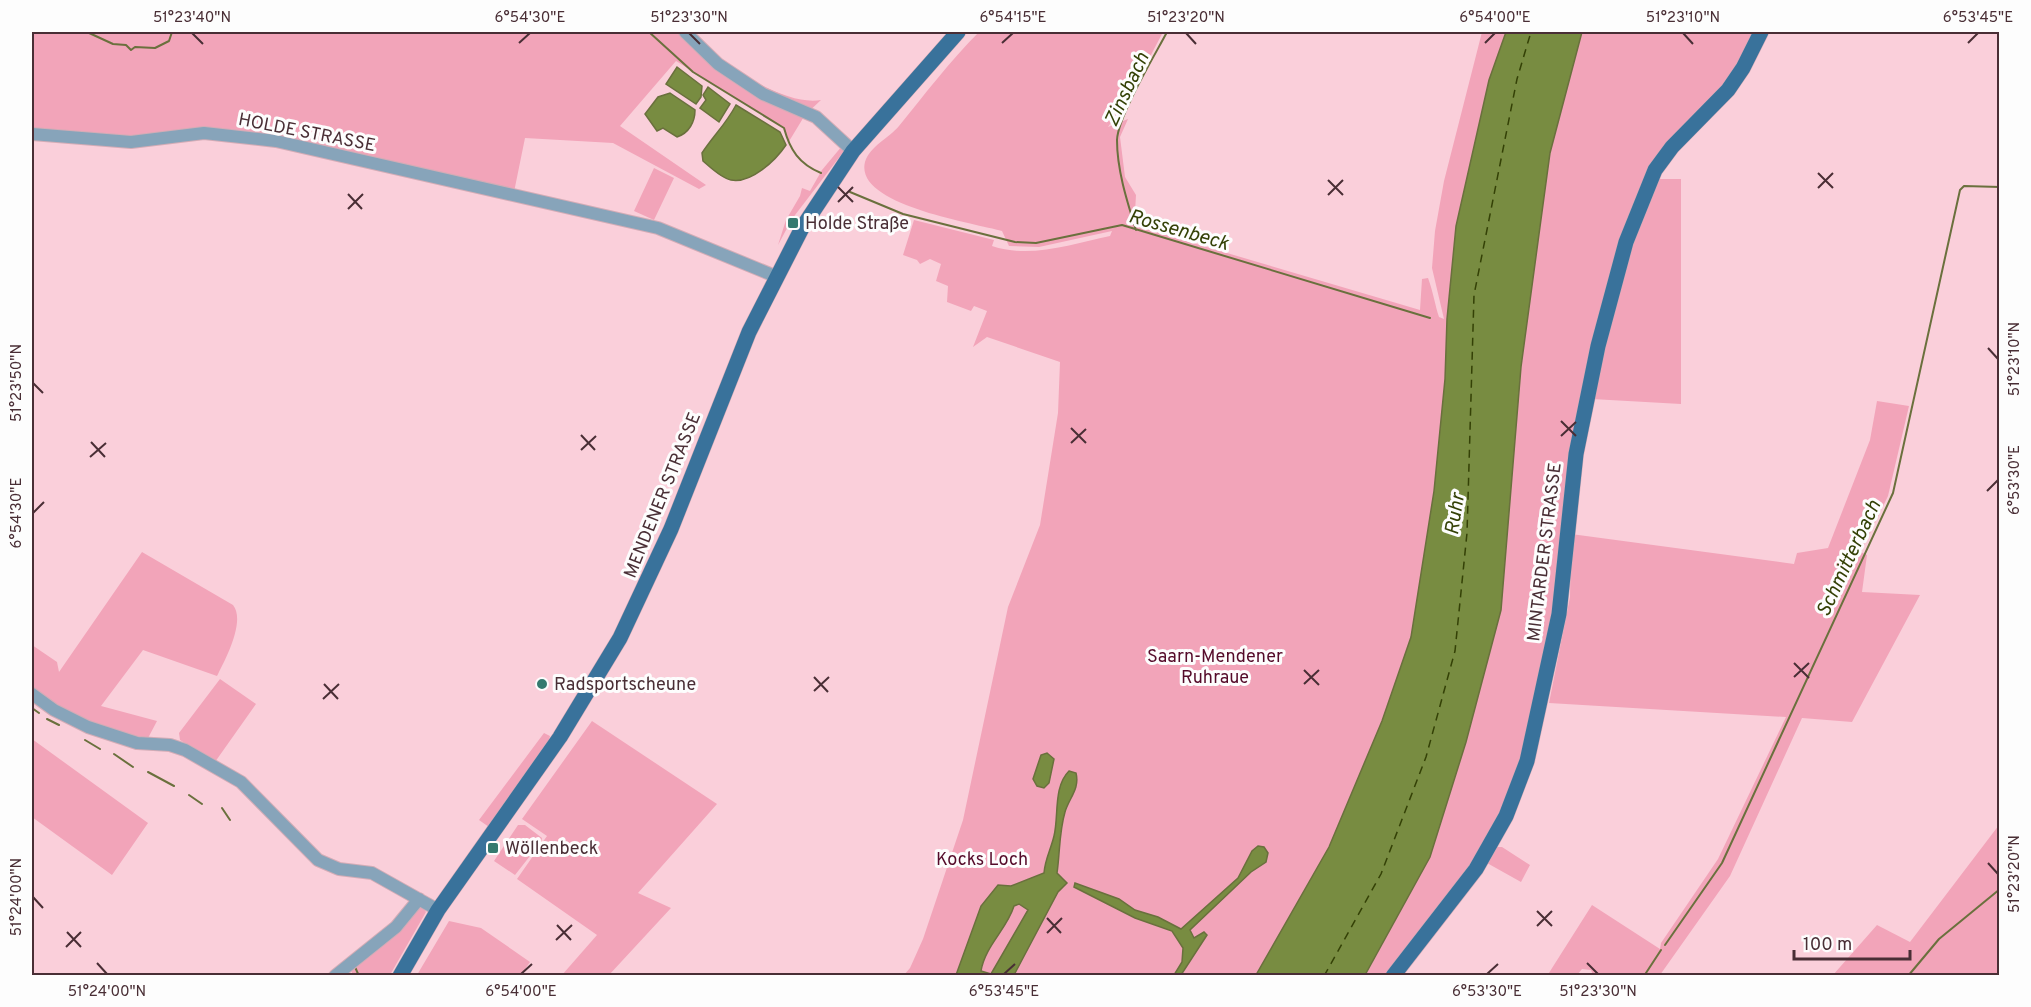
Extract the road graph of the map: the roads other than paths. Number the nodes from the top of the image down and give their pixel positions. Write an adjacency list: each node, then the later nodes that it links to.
1 (685, 32): 5 (street)
2 (958, 32): 5 (main road, MENDENER STRASSE)
3 (1761, 32): 12 (main road, MINTARDER STRASSE)
4 (32, 134): 6 (street, HOLDE STRASSE)
5 (853, 151): 6 (main road, MENDENER STRASSE)
6 (775, 276): 9 (main road, MENDENER STRASSE)
7 (32, 694): 8 (street)
8 (419, 899): 9 (street); 10 (street)
9 (438, 910): 11 (main road, MENDENER STRASSE)
10 (335, 975)
11 (400, 975)
12 (1393, 975)

